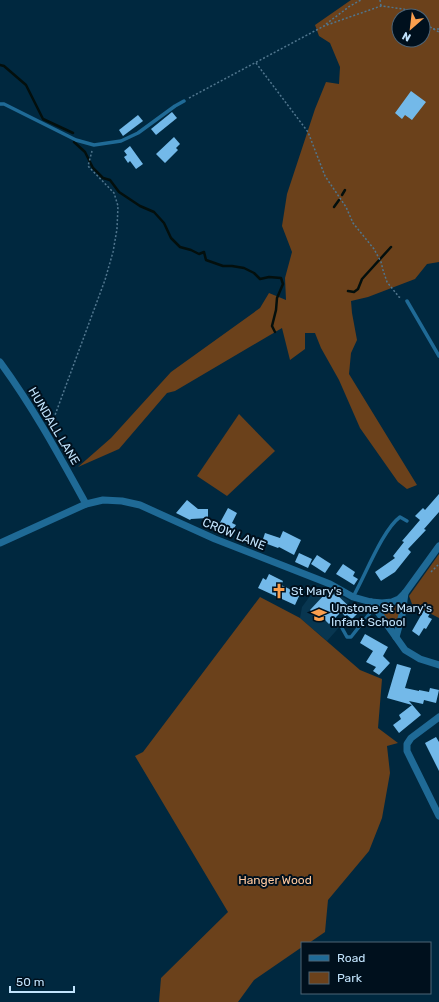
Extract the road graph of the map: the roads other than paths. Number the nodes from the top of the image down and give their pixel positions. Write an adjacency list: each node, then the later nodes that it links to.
1 (184, 101): 2 (lane)
2 (0, 104)
3 (407, 301): 4 (lane)
4 (439, 356)
5 (0, 362): 6 (street, HUNDALL LANE)
6 (86, 504): 8 (street, CROW LANE); 11 (street, CROW LANE)
7 (407, 521): 11 (lane)
8 (0, 543)
9 (439, 546): 10 (street, CROW LANE)
10 (405, 593): 12 (street, CROW LANE); 14 (street)
11 (353, 597): 12 (street, CROW LANE)
12 (372, 605): 13 (lane); 14 (street)
13 (342, 628)
14 (396, 637): 15 (street)
15 (439, 665)
16 (439, 716): 17 (street)
17 (439, 816)

